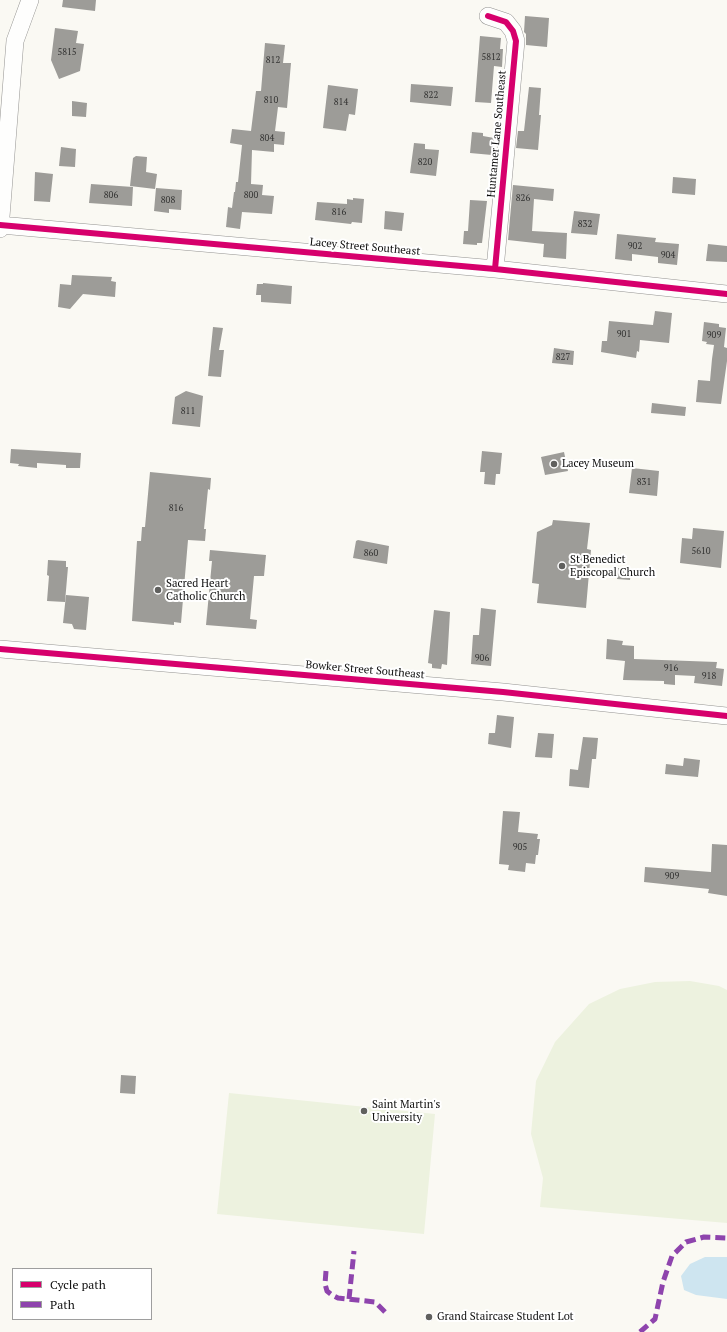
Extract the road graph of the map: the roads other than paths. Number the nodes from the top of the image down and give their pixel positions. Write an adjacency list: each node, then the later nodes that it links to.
1 (30, 0): 3 (street)
2 (488, 16): 5 (street, Huntamer Lane Southeast)
3 (0, 225): 4 (street); 5 (street, Lacey Street Southeast)
4 (0, 230)
5 (495, 269): 6 (street, Lacey Street Southeast)
6 (727, 294)
7 (0, 649): 8 (street, Bowker Street Southeast)
8 (727, 716)

